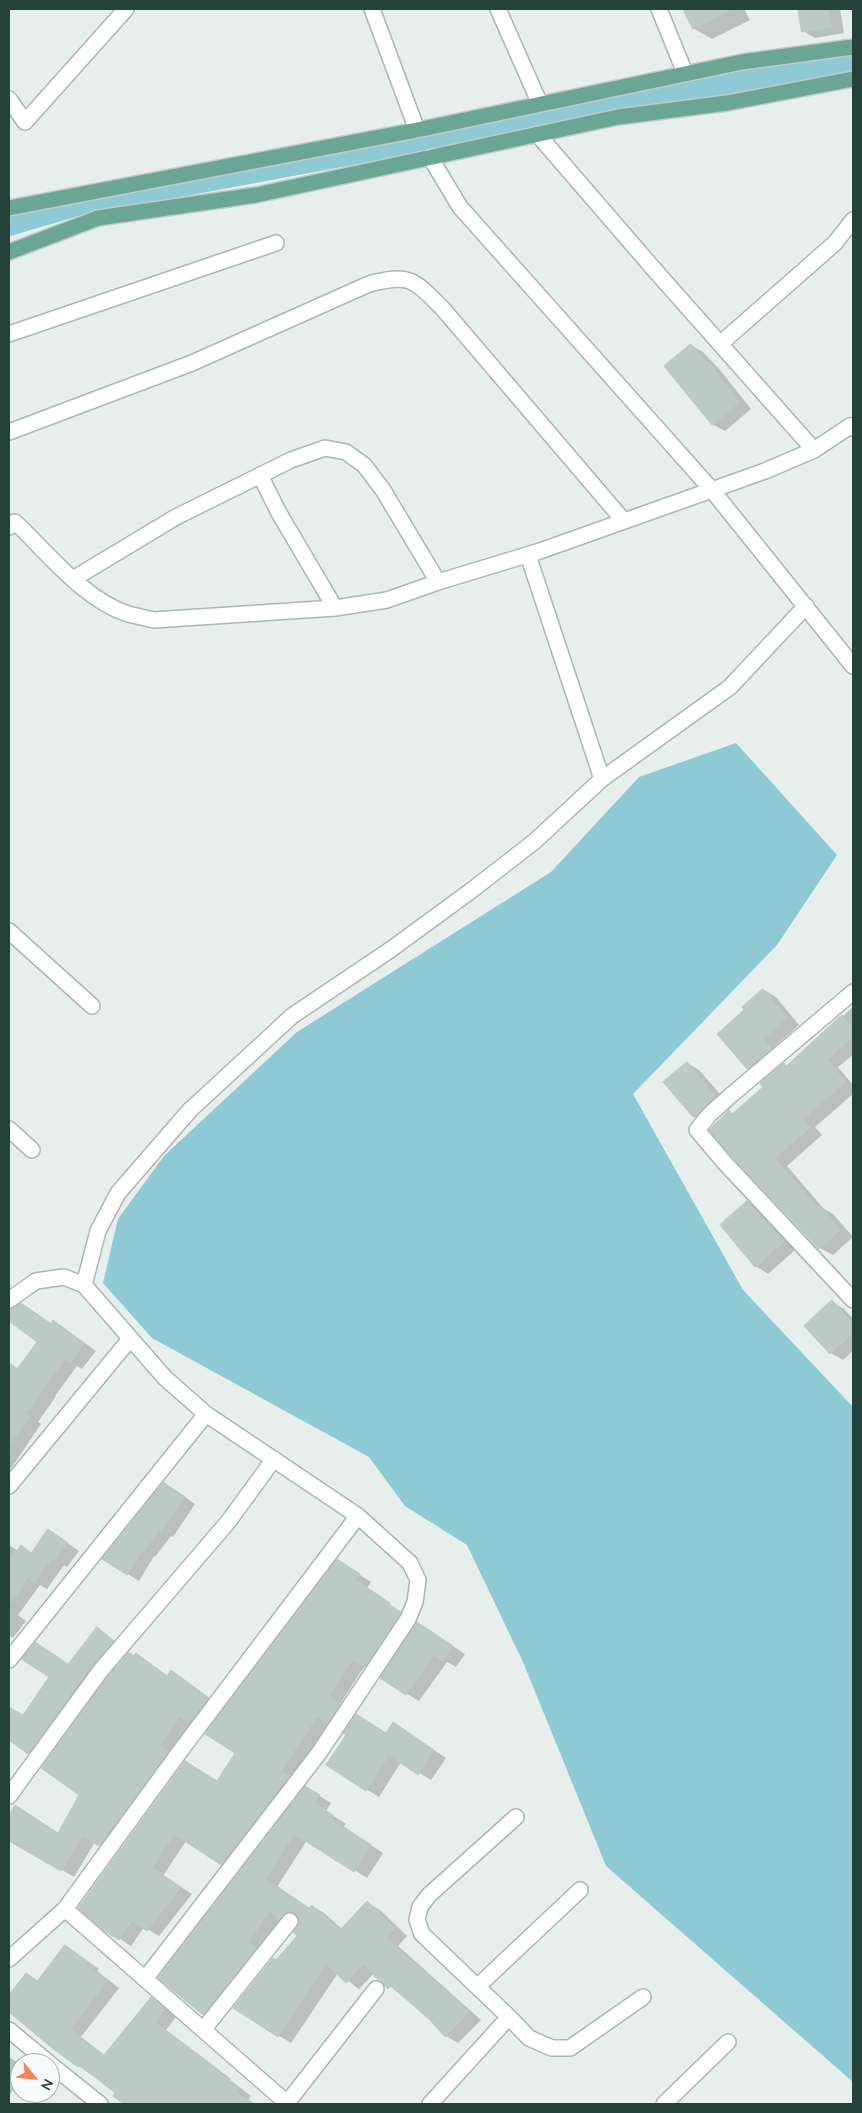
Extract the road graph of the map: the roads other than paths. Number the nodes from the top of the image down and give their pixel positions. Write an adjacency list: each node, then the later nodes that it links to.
1 (126, 9): 8 (street)
2 (372, 9): 10 (street)
3 (498, 9): 9 (street)
4 (659, 9): 6 (street)
5 (853, 47): 6 (main road)
6 (685, 73): 9 (main road)
7 (853, 79): 11 (main road)
8 (9, 99)
9 (540, 104): 10 (main road)
10 (417, 130): 13 (main road)
11 (539, 136): 12 (main road); 18 (street)
12 (430, 157): 16 (main road); 23 (street)
13 (9, 208)
14 (853, 220): 18 (street)
15 (276, 242): 17 (street)
16 (9, 252)
17 (9, 334)
18 (720, 344): 21 (street)
19 (852, 425): 21 (street)
20 (9, 432): 25 (street)
21 (814, 450): 23 (street)
22 (260, 475): 27 (street); 28 (street); 30 (street)
23 (712, 490): 25 (street); 29 (street)
24 (11, 521): 27 (street)
25 (624, 521): 26 (street)
26 (528, 555): 28 (street); 32 (street)
27 (73, 579): 30 (street)
28 (438, 582): 30 (street)
29 (806, 606): 31 (street); 32 (street)
30 (334, 608)
31 (853, 666)
32 (602, 779): 38 (street)
33 (9, 930): 35 (street)
34 (852, 996): 40 (street)
35 (92, 1006)
36 (9, 1129): 37 (street)
37 (32, 1150)
38 (84, 1285): 39 (street); 41 (street)
39 (9, 1300)
40 (853, 1300)
41 (130, 1339): 42 (street); 44 (street)
42 (206, 1414): 43 (street); 46 (street)
43 (274, 1459): 45 (street); 47 (street)
44 (9, 1486)
45 (358, 1516): 50 (street); 53 (street)
46 (9, 1660)
47 (9, 1796)
48 (516, 1817): 54 (street)
49 (580, 1890): 54 (street)
50 (65, 1909): 52 (street); 53 (street)
51 (290, 1921): 59 (street)
52 (9, 1960)
53 (145, 1979): 59 (street)
54 (478, 1986): 57 (street)
55 (376, 1989): 64 (street)
56 (643, 1997): 57 (street)
57 (509, 2018): 65 (street)
58 (9, 2030): 61 (street)
59 (203, 2030): 64 (street)
60 (728, 2042): 66 (street)
61 (38, 2053)
62 (60, 2071): 63 (street)
63 (100, 2104)
64 (288, 2104)
65 (430, 2104)
66 (664, 2104)

